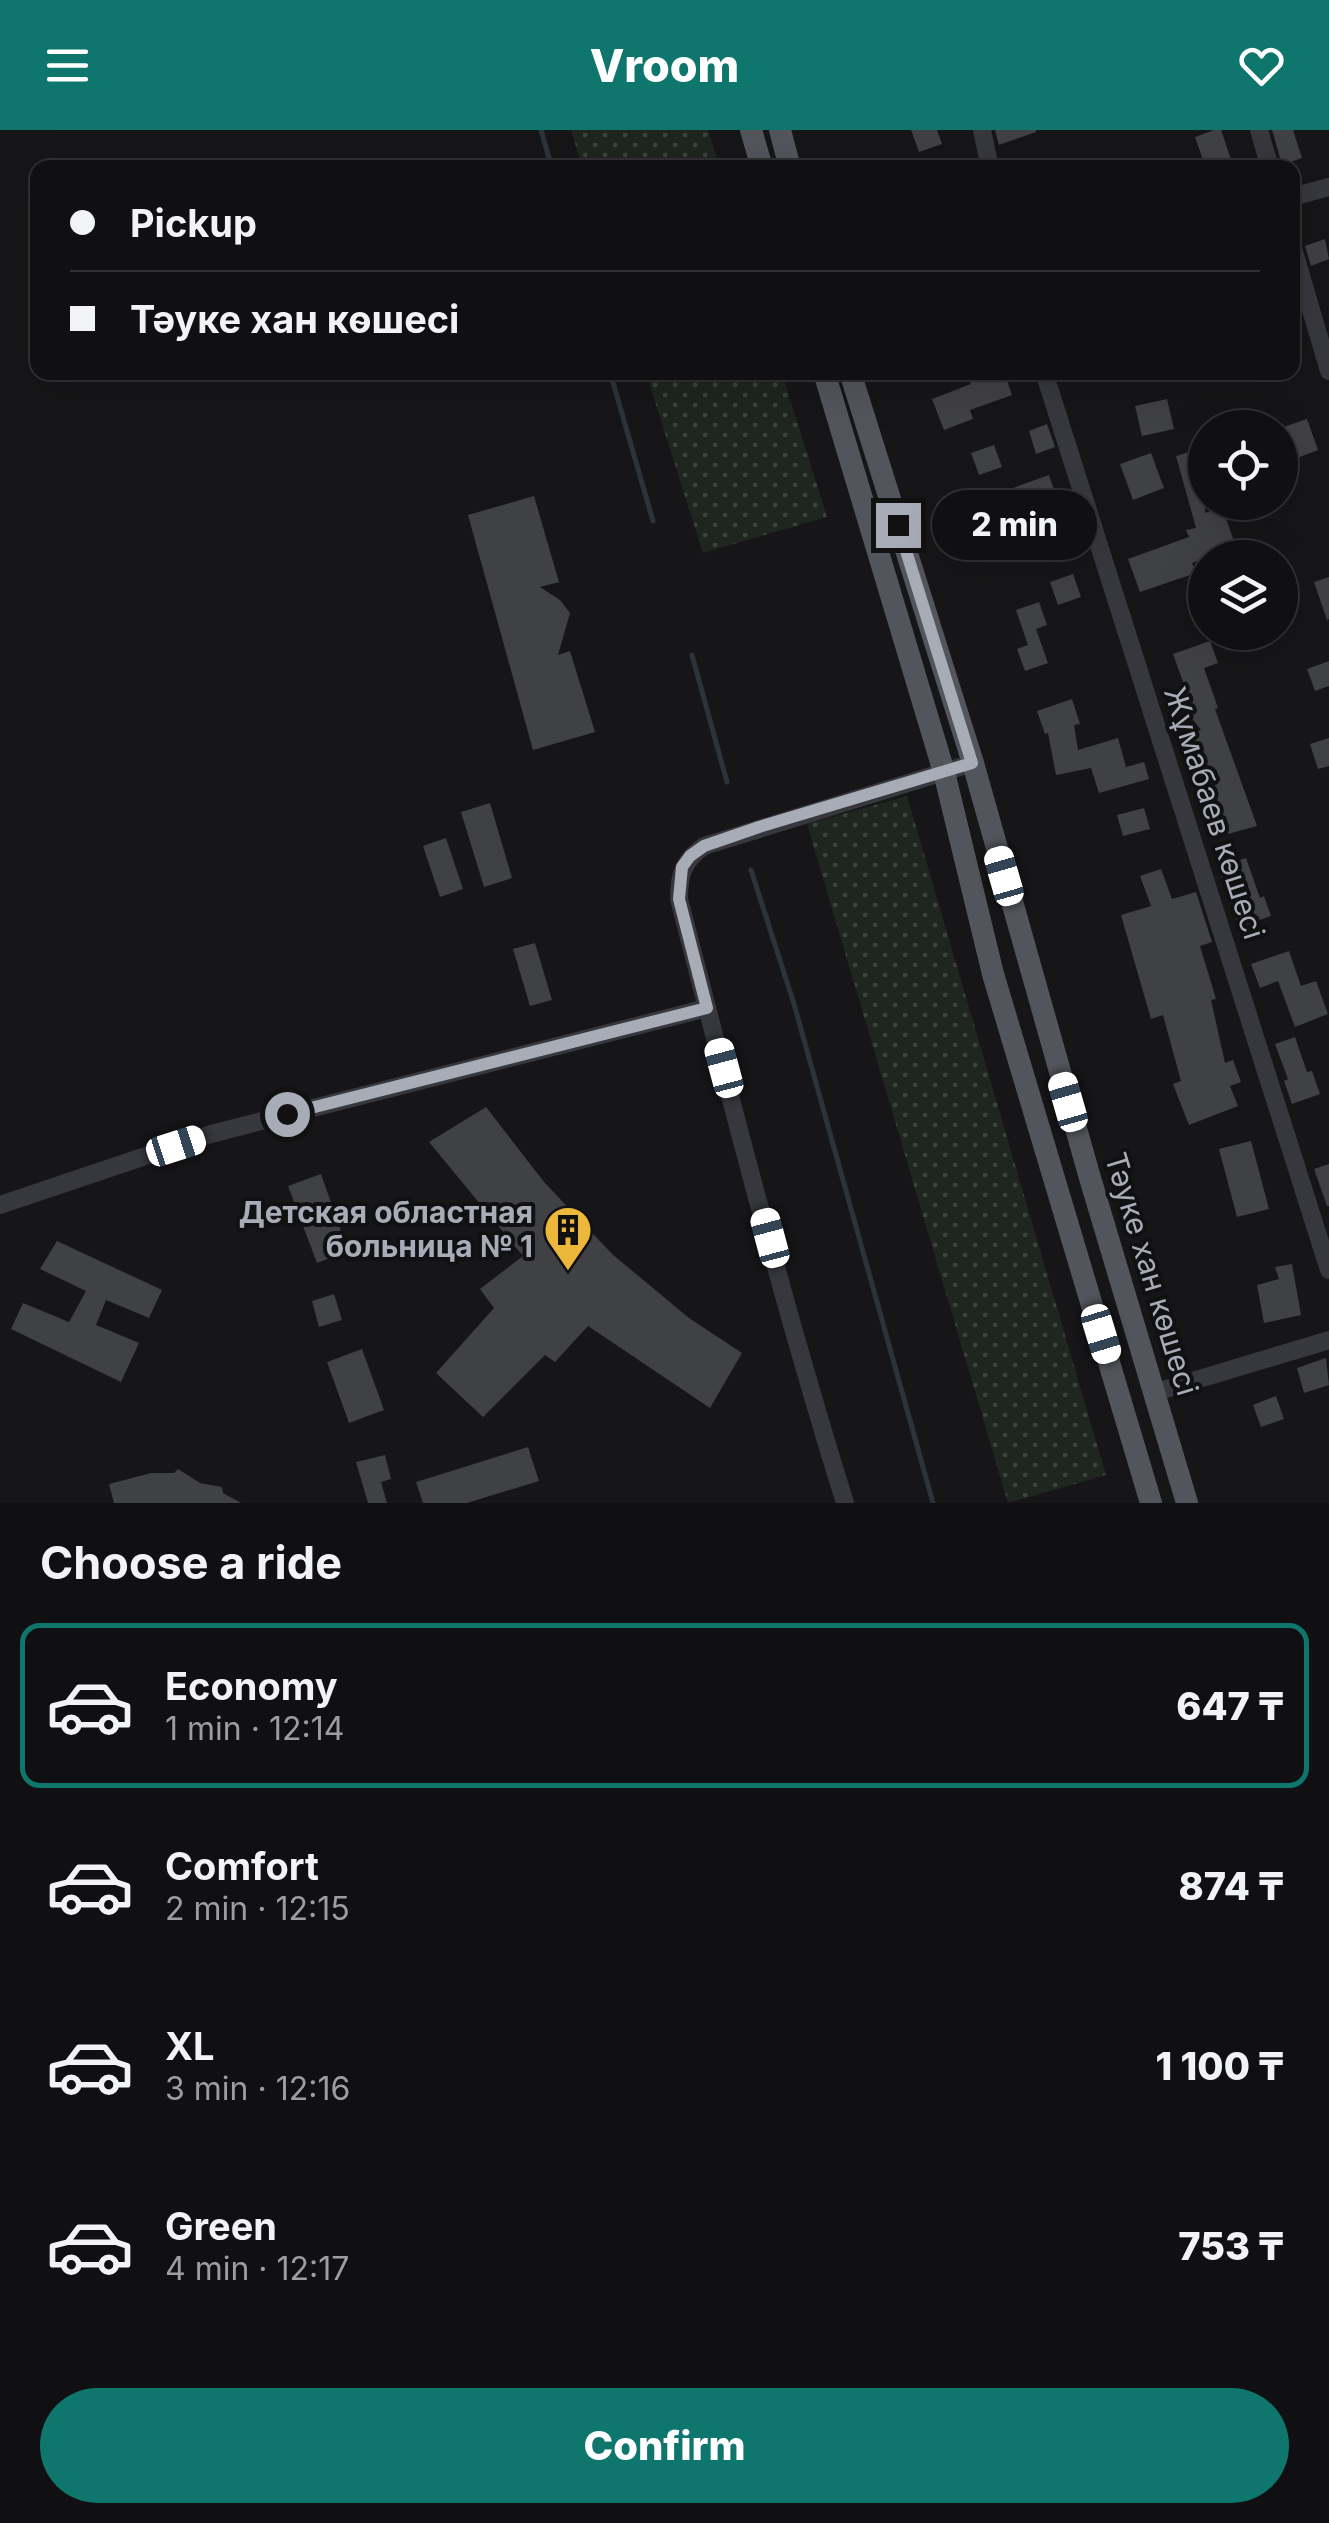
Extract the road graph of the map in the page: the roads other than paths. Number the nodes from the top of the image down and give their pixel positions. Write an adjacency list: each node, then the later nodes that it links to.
1 (751, 130): 5 (main road)
2 (780, 130): 6 (main road)
3 (982, 130): 7 (street)
4 (1259, 130): 8 (street)
5 (760, 160)
6 (788, 160)
7 (988, 160)
8 (1268, 160)
9 (1329, 187): 10 (street)
10 (1300, 195)
11 (1300, 273): 12 (street)
12 (1329, 371)
13 (826, 380): 17 (main road)
14 (852, 380): 16 (main road, Тәуке хан көшесі)
15 (1047, 380): 20 (street, Жұмабаев көшесі)
16 (972, 763): 17 (street); 22 (main road, Тәуке хан көшесі)
17 (944, 772): 18 (street); 24 (main road)
18 (707, 1008): 19 (street); 23 (street)
19 (0, 1205)
20 (1329, 1270)
21 (1329, 1340): 22 (street)
22 (1156, 1392): 25 (main road, Тәуке хан көшесі)
23 (845, 1503)
24 (1151, 1503)
25 (1187, 1503)

